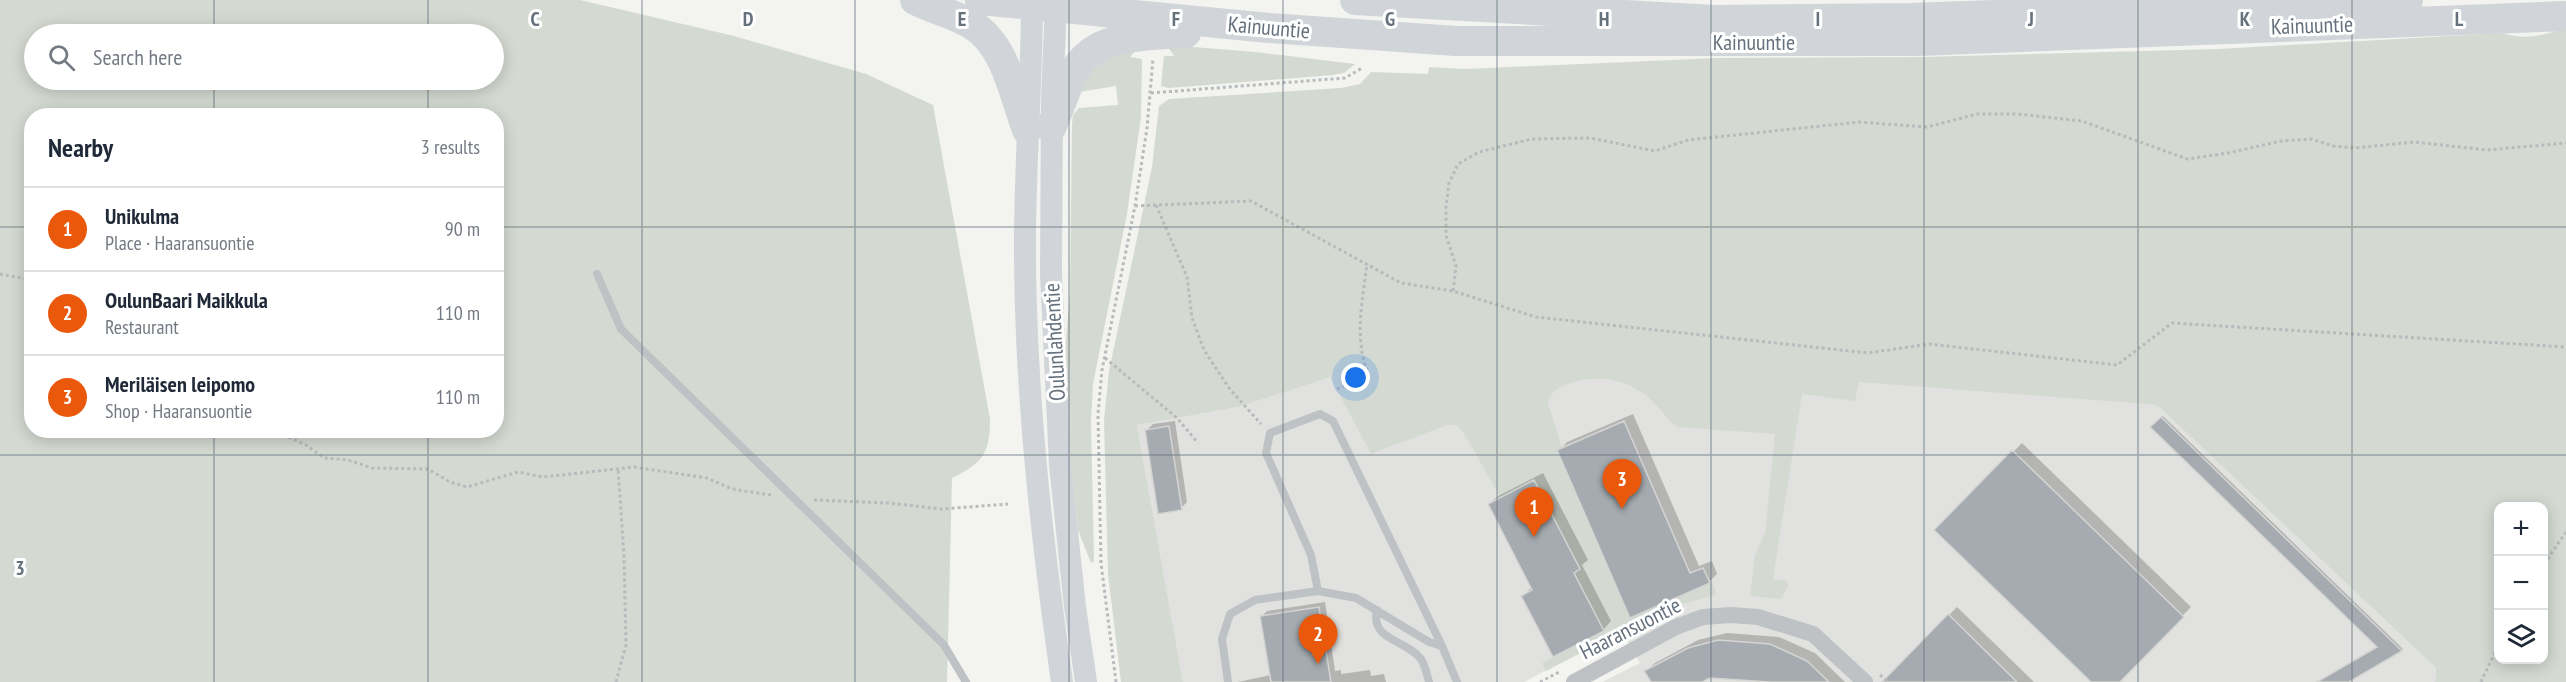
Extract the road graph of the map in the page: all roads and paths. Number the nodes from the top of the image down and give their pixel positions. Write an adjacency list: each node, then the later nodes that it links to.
1 (915, 0): 11 (highway)
2 (980, 0): 5 (highway, Kainuuntie)
3 (1355, 0): 4 (highway, Kainuuntie)
4 (2408, 0)
5 (1044, 2): 7 (highway, Kainuuntie); 11 (main road, Oulunlahdentie)
6 (2566, 16): 7 (highway, Kainuuntie)
7 (1269, 28): 11 (highway)
8 (1154, 49): 10 (path)
9 (1362, 68): 10 (path)
10 (1151, 93): 14 (path)
11 (1039, 129): 37 (main road, Oulunlahdentie); 38 (main road, Oulunlahdentie)
12 (2566, 143): 19 (path)
13 (1156, 205): 14 (path); 15 (path); 23 (path)
14 (1136, 206): 21 (path)
15 (1367, 264): 19 (path); 22 (path)
16 (0, 274): 18 (path)
17 (597, 274): 27 (lane)
18 (24, 278)
19 (1453, 291): 20 (path)
20 (2566, 347)
21 (1105, 358): 25 (path); 39 (path)
22 (1337, 389)
23 (1270, 433): 31 (lane); 33 (lane)
24 (290, 438): 26 (path)
25 (1198, 443)
26 (618, 468): 27 (path); 35 (path)
27 (792, 498): 28 (path); 36 (lane)
28 (1008, 504)
29 (2566, 532): 30 (path)
30 (2548, 558)
31 (1318, 591): 32 (lane); 40 (lane)
32 (1377, 610): 33 (lane); 41 (lane)
33 (1442, 646): 42 (lane)
34 (2494, 656): 45 (path)
35 (616, 682)
36 (966, 682)
37 (1062, 682)
38 (1086, 682)
39 (1116, 682)
40 (1228, 682)
41 (1429, 682)
42 (1457, 682)
43 (1574, 682): 44 (street, Haaransuontie)
44 (1865, 682)
45 (2481, 682)

